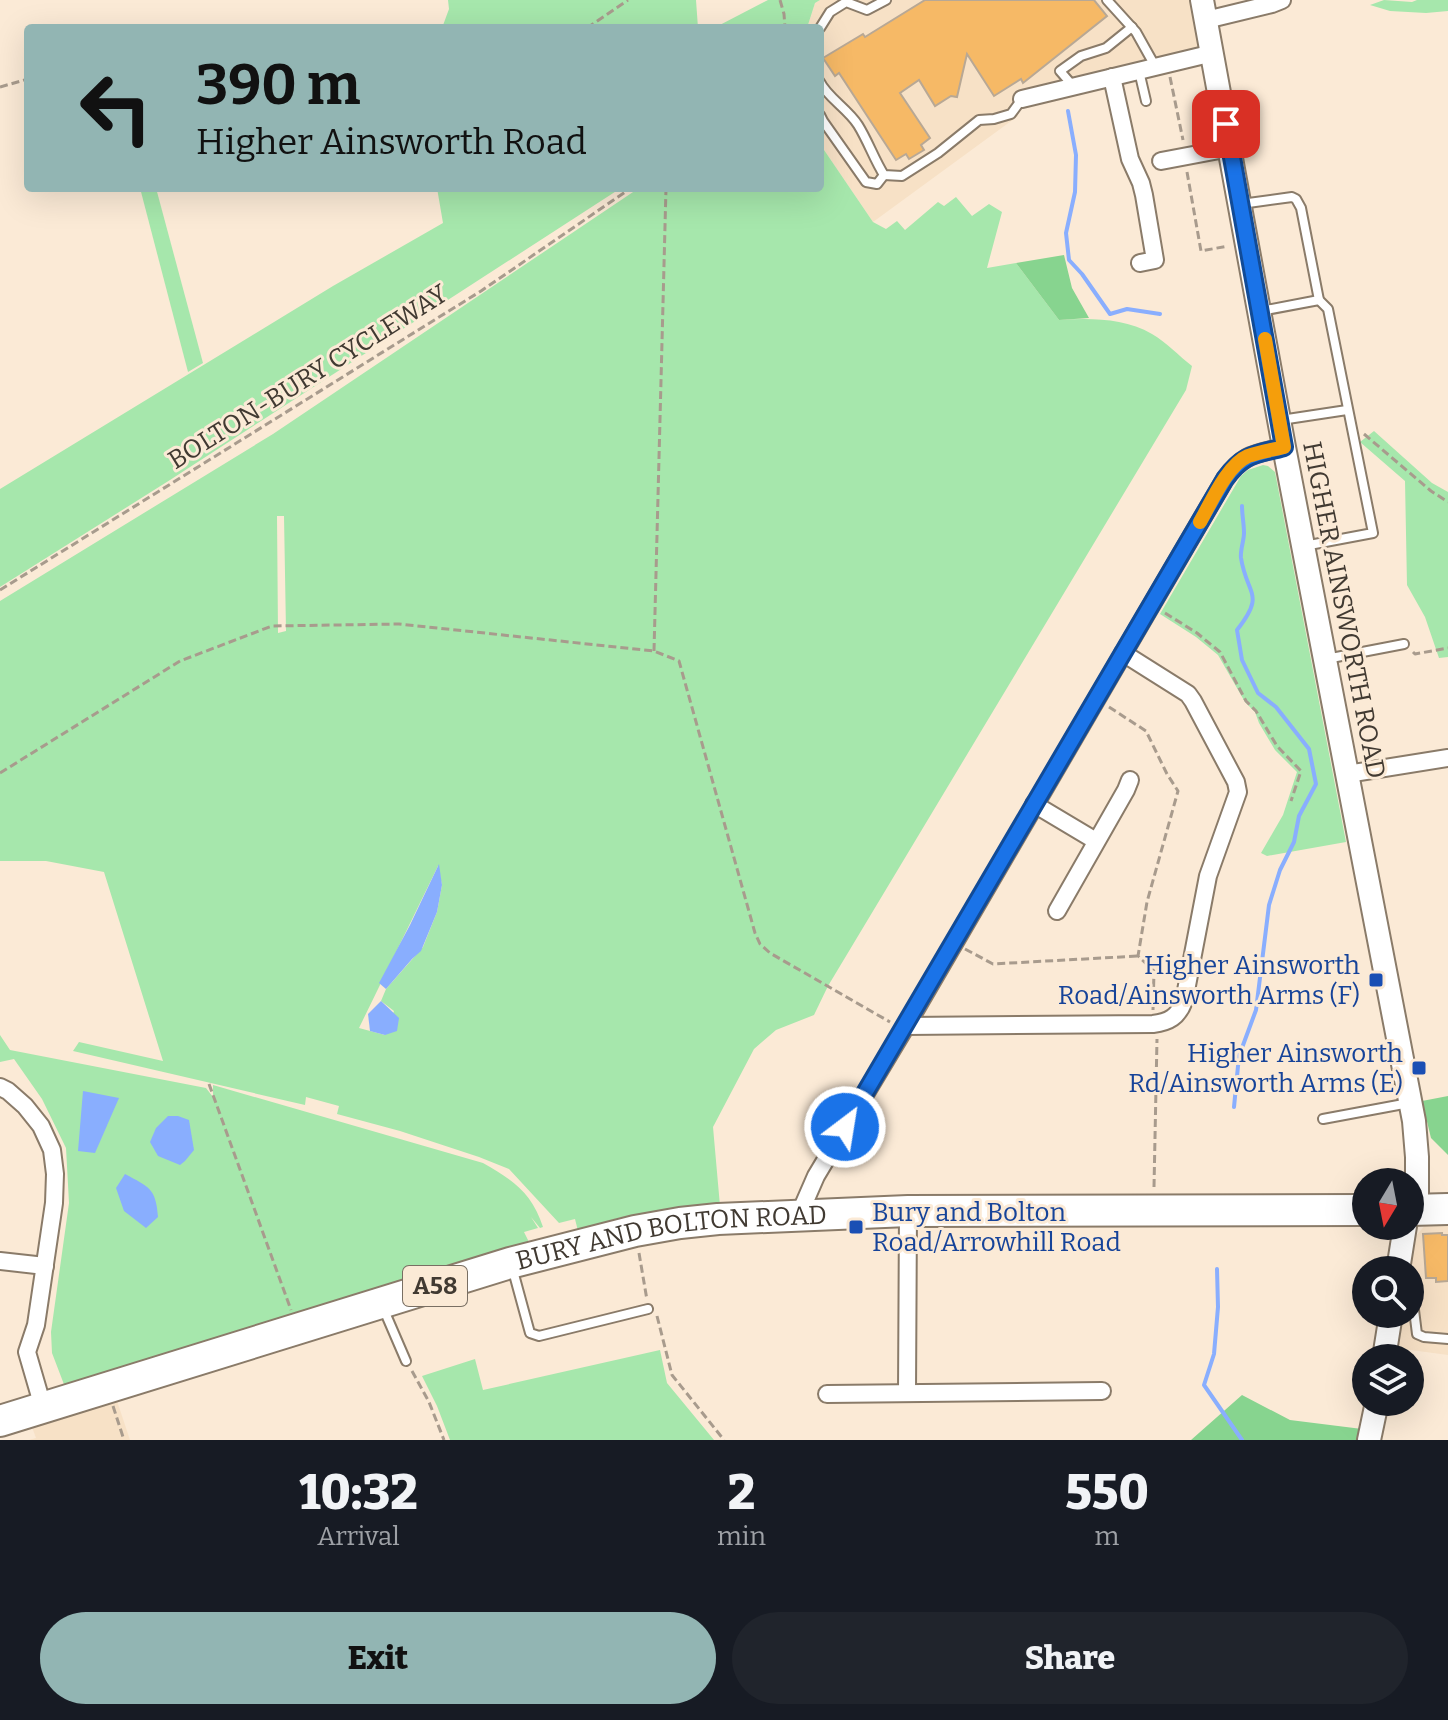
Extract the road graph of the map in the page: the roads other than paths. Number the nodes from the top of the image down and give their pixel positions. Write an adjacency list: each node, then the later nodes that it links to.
1 (886, 0): 5 (lane)
2 (1107, 0): 6 (lane)
3 (1282, 0): 4 (street)
4 (1204, 10): 7 (main road, HIGHER AINSWORTH ROAD)
5 (822, 24)
6 (1132, 27): 8 (lane); 10 (lane)
7 (1213, 53): 8 (street); 15 (main road, HIGHER AINSWORTH ROAD)
8 (1154, 67): 9 (street); 13 (lane)
9 (1112, 77): 10 (street); 19 (street)
10 (1073, 87): 12 (street)
11 (824, 91): 17 (lane)
12 (1022, 99): 17 (lane)
13 (1146, 101)
14 (824, 122): 17 (lane)
15 (1230, 148): 16 (street); 18 (main road, HIGHER AINSWORTH ROAD)
16 (1161, 161)
17 (884, 175)
18 (1240, 204): 20 (lane); 21 (main road, HIGHER AINSWORTH ROAD)
19 (1140, 263)
20 (1319, 300): 21 (lane); 22 (lane)
21 (1260, 311): 23 (main road, HIGHER AINSWORTH ROAD)
22 (1347, 410): 23 (lane); 25 (lane)
23 (1279, 420): 24 (main road, HIGHER AINSWORTH ROAD)
24 (1284, 447): 25 (main road, HIGHER AINSWORTH ROAD); 27 (street)
25 (1303, 547): 28 (main road, HIGHER AINSWORTH ROAD)
26 (1404, 644): 28 (lane)
27 (1123, 653): 32 (street); 35 (street)
28 (1325, 659): 30 (main road, HIGHER AINSWORTH ROAD)
29 (1448, 758): 30 (street)
30 (1347, 774): 37 (main road, HIGHER AINSWORTH ROAD)
31 (1130, 780): 33 (street)
32 (1034, 804): 33 (street); 35 (street)
33 (1096, 841): 34 (street)
34 (1057, 911)
35 (905, 1028): 44 (street)
36 (0, 1087): 47 (street)
37 (1410, 1103): 38 (lane); 39 (main road, HIGHER AINSWORTH ROAD)
38 (1323, 1119)
39 (1416, 1168)
40 (1448, 1209): 43 (highway)
41 (1352, 1210): 42 (highway, BURY AND BOLTON ROAD / A58)
42 (908, 1211): 44 (highway, BURY AND BOLTON ROAD / A58); 54 (street)
43 (1424, 1213)
44 (799, 1215): 46 (highway, BURY AND BOLTON ROAD / A58)
45 (0, 1261): 47 (street)
46 (510, 1263): 48 (highway, BURY AND BOLTON ROAD / A58); 49 (lane)
47 (45, 1266): 56 (street)
48 (381, 1303): 52 (lane); 56 (highway, BURY AND BOLTON ROAD / A58)
49 (648, 1309)
50 (1416, 1328): 51 (lane)
51 (1448, 1339)
52 (406, 1361)
53 (1102, 1391): 54 (street)
54 (907, 1393): 55 (street)
55 (827, 1394)
56 (43, 1407): 58 (highway, BURY AND BOLTON ROAD / A58)
57 (1374, 1416): 59 (main road)
58 (0, 1421)
59 (1369, 1440)

